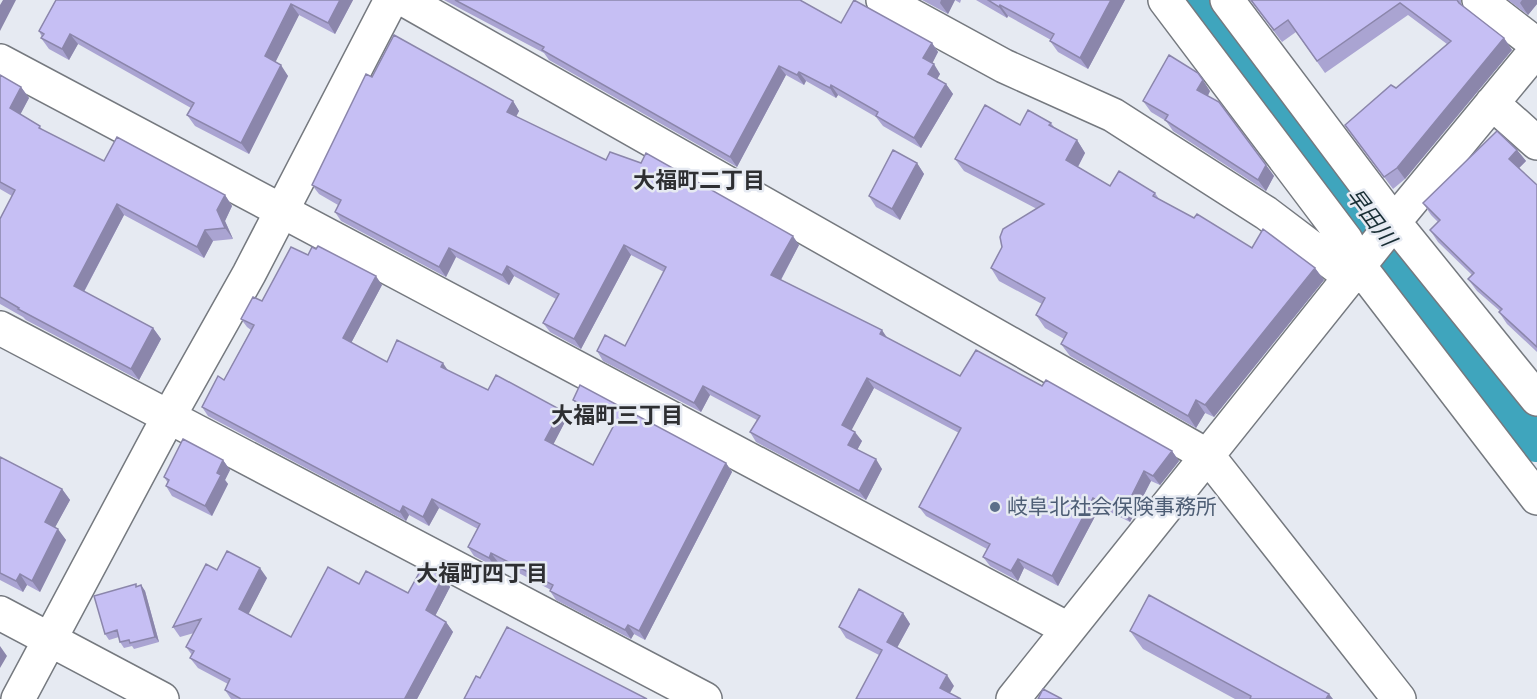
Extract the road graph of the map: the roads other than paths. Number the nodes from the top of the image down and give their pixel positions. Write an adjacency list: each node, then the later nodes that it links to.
1 (391, 0): 11 (street)
2 (405, 0): 17 (street)
3 (883, 0): 13 (street)
4 (1165, 0): 13 (street)
5 (1227, 0): 12 (street)
6 (1479, 0): 7 (street)
7 (1537, 47): 9 (street)
8 (0, 62): 11 (street)
9 (1492, 103): 10 (street); 12 (street)
10 (1537, 143)
11 (281, 210): 16 (street); 20 (street)
12 (1393, 224): 13 (street); 15 (street)
13 (1361, 266): 17 (street); 18 (street)
14 (0, 328): 16 (street)
15 (1537, 399)
16 (168, 418): 21 (street); 24 (street)
17 (1208, 456): 20 (street); 26 (street)
18 (1537, 498)
19 (0, 613): 21 (street)
20 (1068, 629): 25 (street)
21 (50, 639): 22 (street); 23 (street)
22 (18, 699)
23 (162, 699)
24 (705, 699)
25 (1013, 699)
26 (1399, 699)

